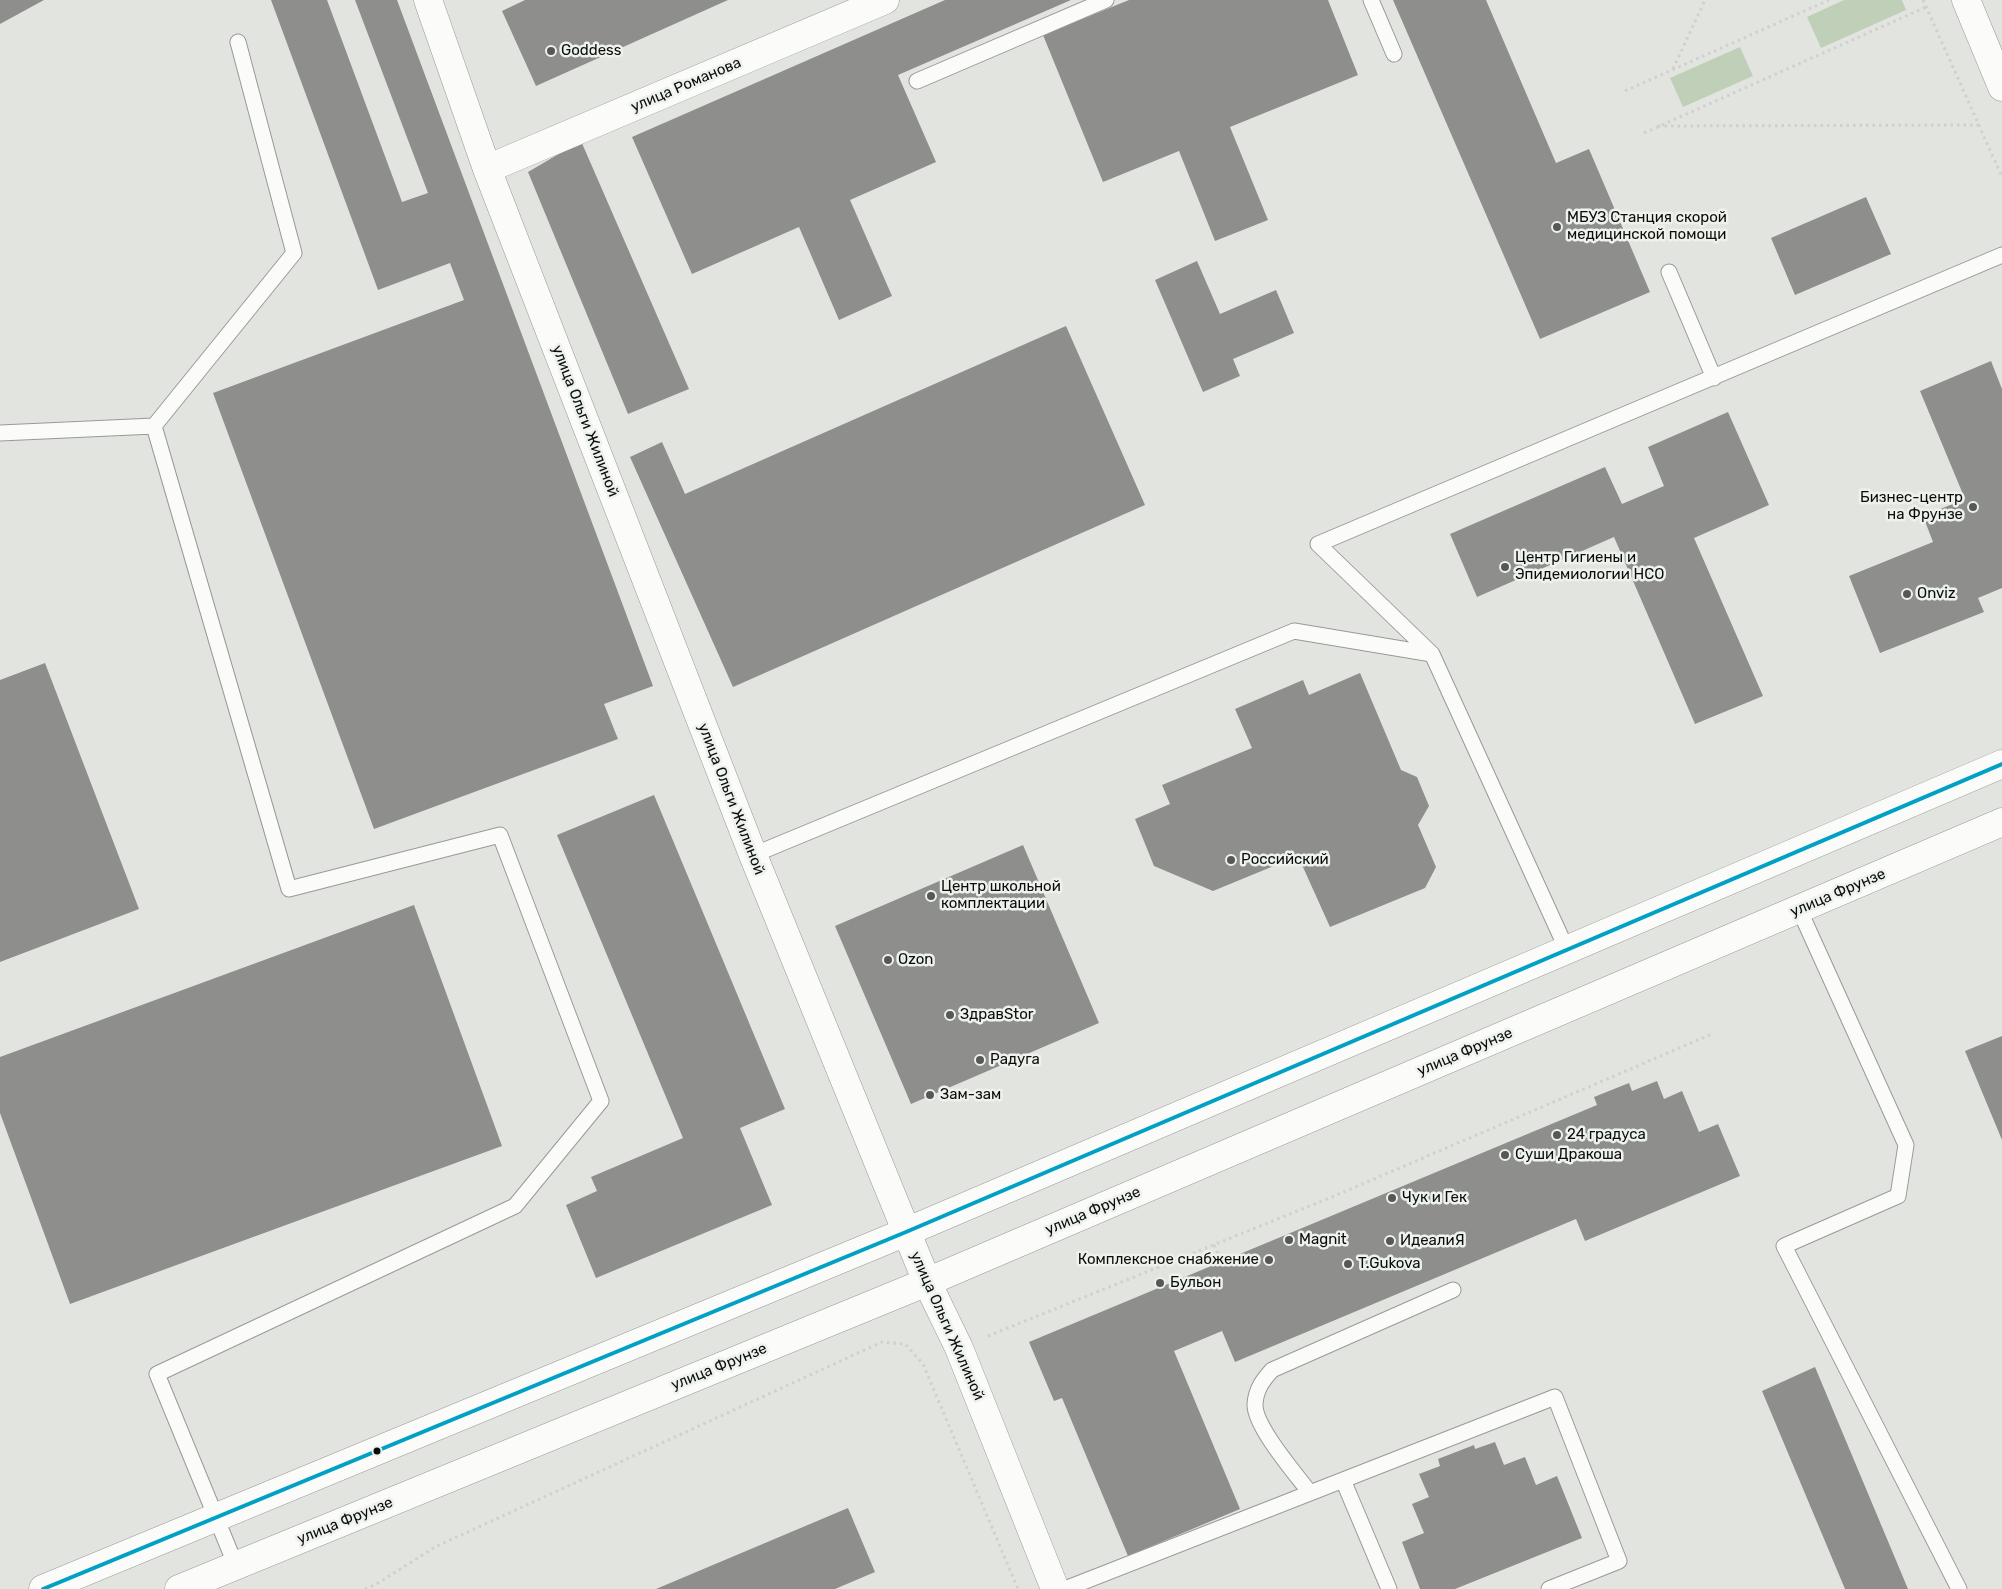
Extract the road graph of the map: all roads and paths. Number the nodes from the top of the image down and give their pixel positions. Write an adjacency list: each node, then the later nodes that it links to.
1 (428, 0): 19 (main road, улица Ольги Жилиной)
2 (885, 0): 19 (main road, улица Романова)
3 (1106, 0): 13 (lane)
4 (1371, 0): 11 (lane)
5 (1705, 0): 12 (path)
6 (1828, 0): 12 (path)
7 (1922, 0): 9 (path)
8 (1966, 0): 14 (main road)
9 (1926, 7): 16 (path); 17 (path)
10 (238, 42): 24 (lane)
11 (1394, 54)
12 (1673, 70): 15 (path)
13 (917, 80)
14 (2002, 87)
15 (1625, 91)
16 (1979, 125): 17 (path); 20 (path)
17 (1658, 126): 18 (path)
18 (1644, 133)
19 (487, 169): 29 (main road, улица Ольги Жилиной)
20 (2002, 177)
21 (2002, 255): 23 (lane)
22 (1669, 272): 23 (lane)
23 (1714, 378): 26 (lane)
24 (154, 426): 25 (lane); 42 (lane)
25 (0, 433)
26 (1432, 654): 29 (lane); 31 (lane)
27 (2002, 764): 31 (main road)
28 (2002, 822): 30 (main road, улица Фрунзе)
29 (753, 855): 33 (main road, улица Ольги Жилиной)
30 (1799, 909): 36 (main road, улица Фрунзе); 52 (lane)
31 (1567, 950): 33 (main road)
32 (1712, 1034): 34 (path)
33 (906, 1232): 36 (main road, улица Ольги Жилиной); 42 (main road)
34 (1214, 1245): 35 (path); 38 (path)
35 (1222, 1261)
36 (927, 1282): 38 (main road, улица Ольги Жилиной); 43 (main road, улица Фрунзе)
37 (1453, 1290): 41 (lane)
38 (959, 1348): 39 (path); 48 (main road, улица Ольги Жилиной)
39 (923, 1364): 46 (path); 47 (path)
40 (1343, 1480): 41 (lane); 50 (lane); 51 (lane)
41 (1310, 1493): 49 (lane)
42 (216, 1518): 43 (lane); 44 (main road)
43 (236, 1566): 45 (main road, улица Фрунзе)
44 (43, 1589)
45 (179, 1589)
46 (365, 1589)
47 (1018, 1589)
48 (1055, 1589)
49 (1065, 1589)
50 (1389, 1589)
51 (1549, 1589)
52 (1959, 1589)

